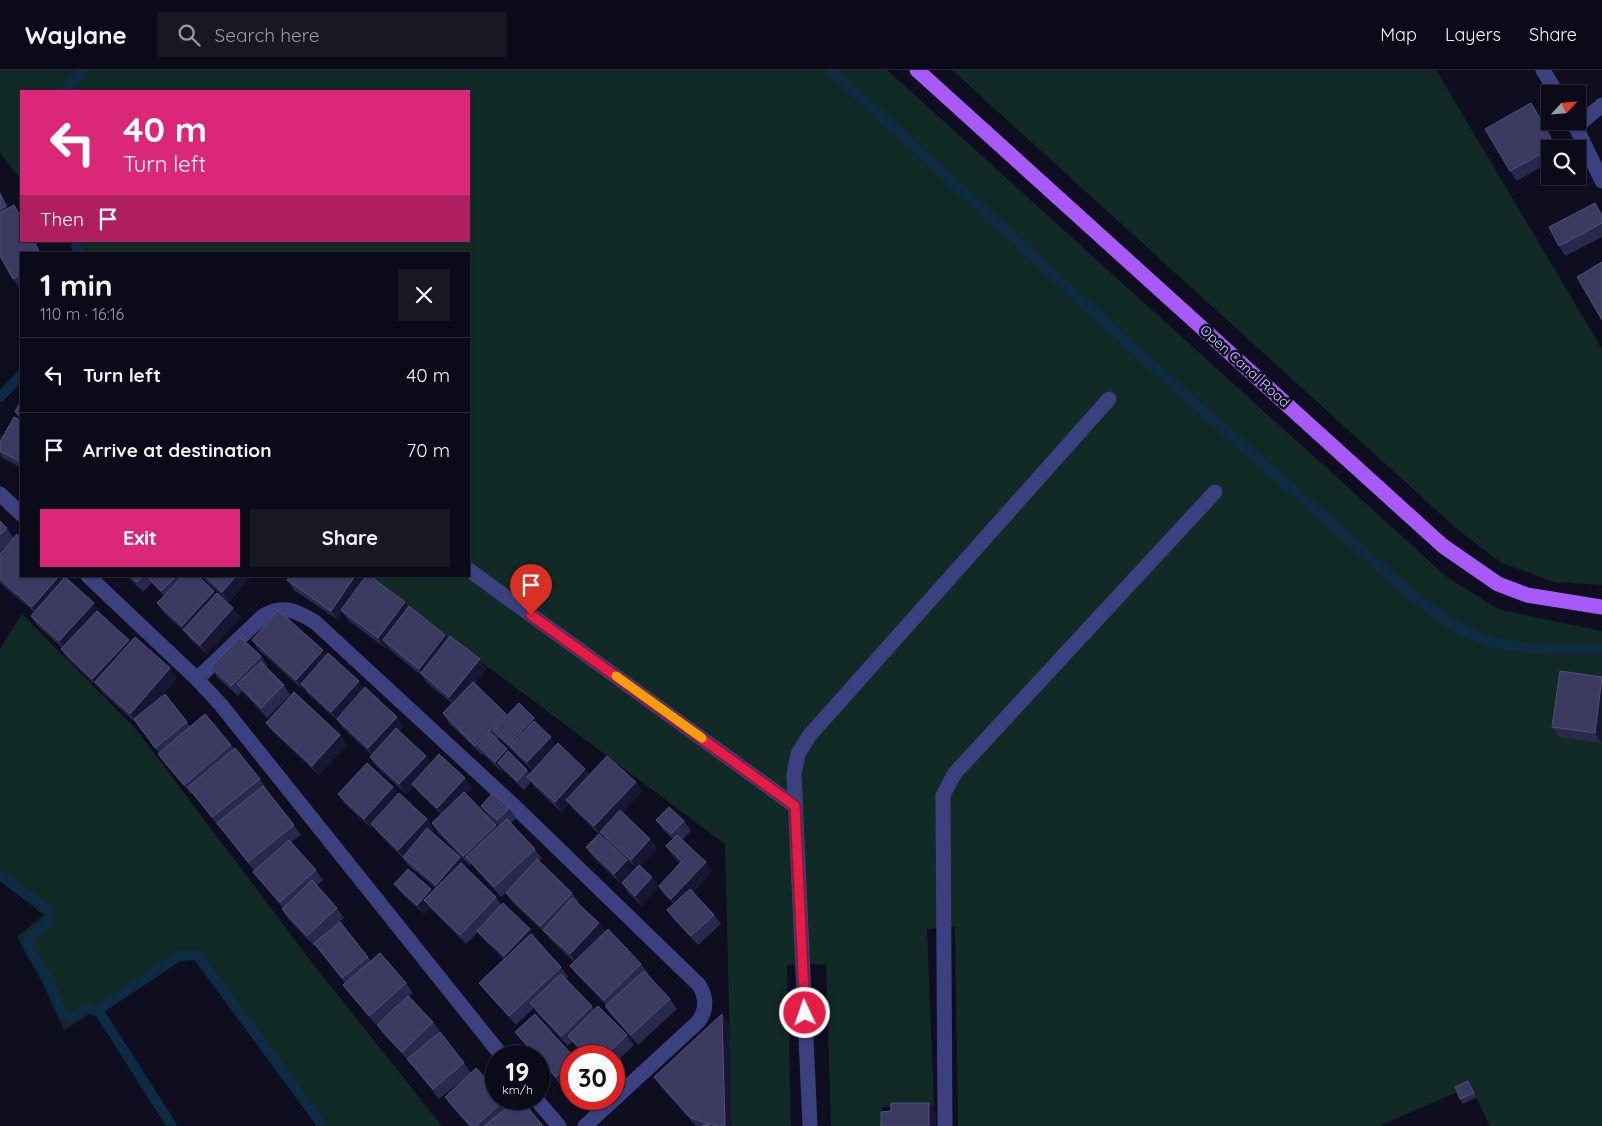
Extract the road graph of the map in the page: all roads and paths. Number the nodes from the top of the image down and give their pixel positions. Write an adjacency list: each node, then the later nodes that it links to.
1 (916, 70): 14 (main road, Open Canal Road)
2 (1544, 70): 3 (street)
3 (1552, 85)
4 (1602, 106): 5 (street)
5 (1586, 116)
6 (1577, 130): 7 (street)
7 (1602, 181)
8 (1109, 399): 16 (street)
9 (1215, 492): 22 (street)
10 (0, 494): 11 (street)
11 (20, 513)
12 (470, 571): 16 (street)
13 (89, 577): 15 (street)
14 (1602, 607)
15 (197, 679): 17 (street); 20 (street)
16 (795, 806): 21 (street)
17 (493, 1045)
18 (545, 1110): 19 (street)
19 (559, 1126)
20 (585, 1126)
21 (810, 1126)
22 (945, 1126)

